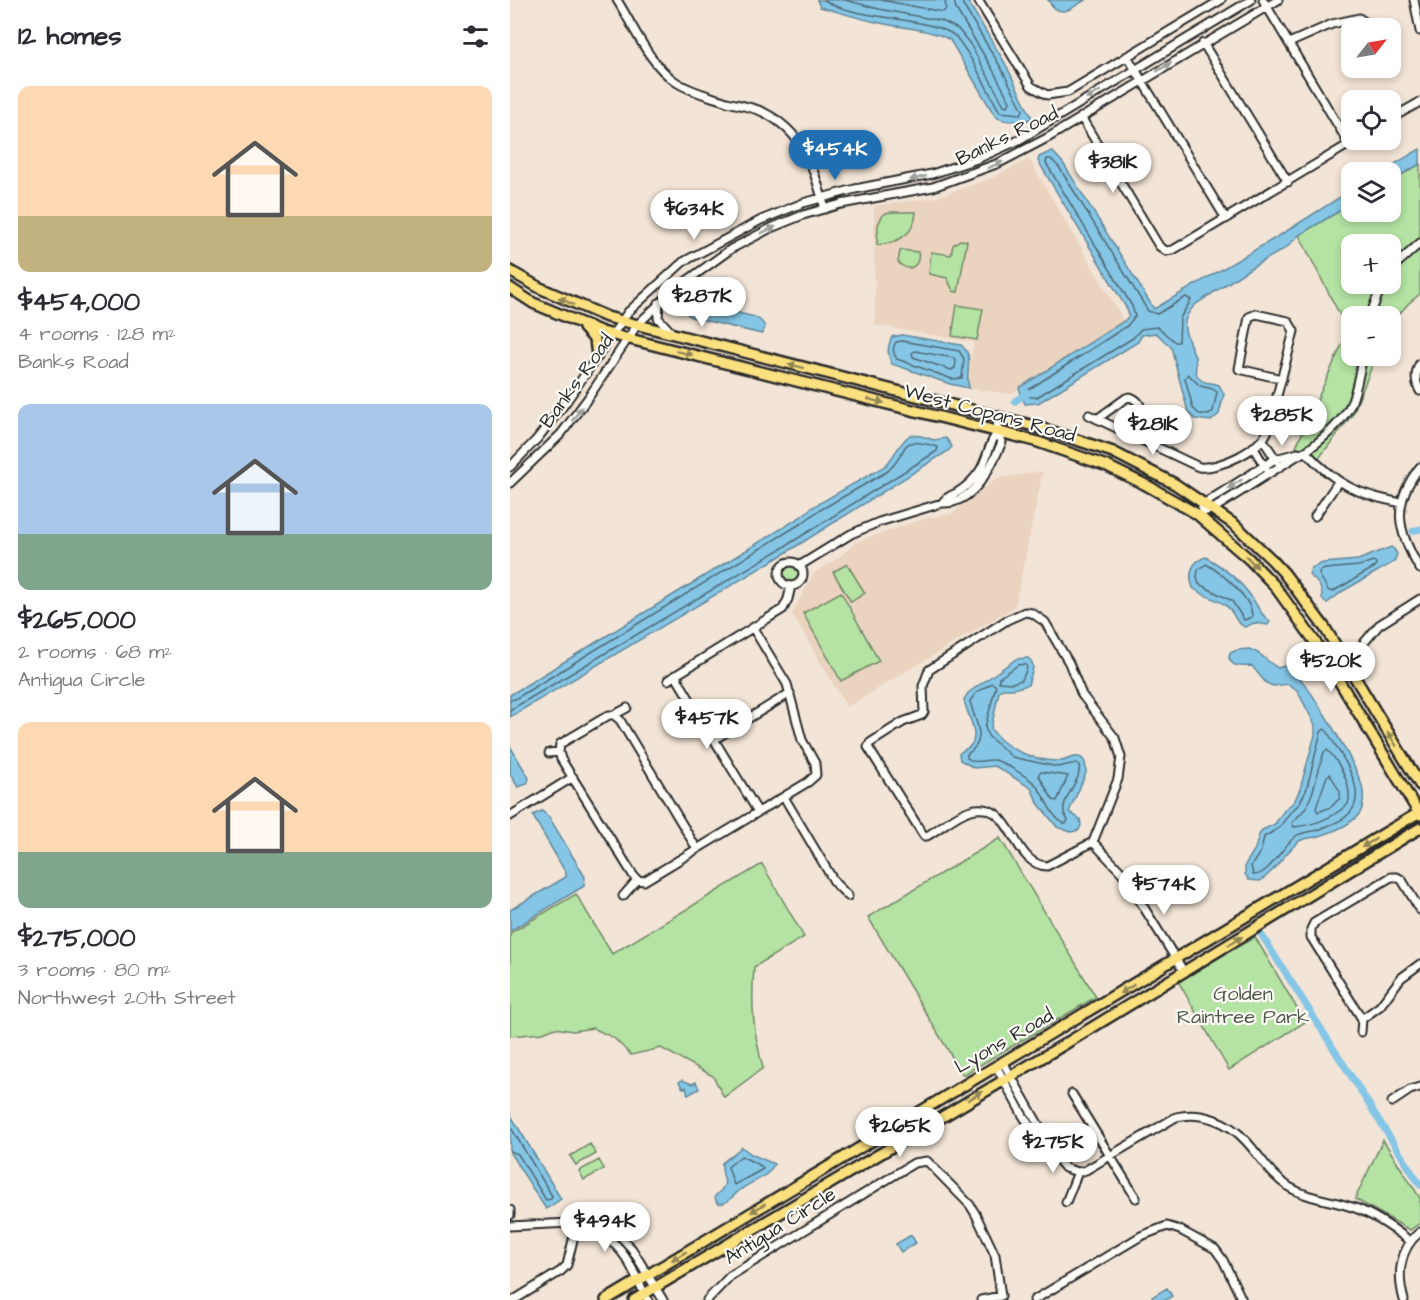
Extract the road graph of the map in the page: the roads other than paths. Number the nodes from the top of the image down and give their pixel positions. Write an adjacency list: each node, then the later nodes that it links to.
1 (617, 0): 21 (street)
2 (978, 0): 12 (street)
3 (1221, 0): 12 (street)
4 (1251, 0): 13 (street, Banks Road)
5 (1278, 0): 7 (street, Banks Road)
6 (1414, 0): 9 (street)
7 (1265, 3): 10 (street); 11 (street, Banks Road)
8 (1341, 22): 10 (street)
9 (1420, 31)
10 (1289, 43): 18 (street)
11 (1203, 44): 14 (street, Banks Road, one-way to 11); 20 (street)
12 (1127, 56): 13 (street)
13 (1135, 70): 14 (street); 21 (street, Banks Road, one-way to 21)
14 (1142, 81): 17 (street, Banks Road); 23 (street)
15 (1420, 102): 16 (street)
16 (1401, 113)
17 (1081, 117): 22 (street, Banks Road, one-way to 17); 23 (street)
18 (1341, 131)
19 (1341, 149): 20 (street)
20 (1288, 182): 23 (street)
21 (822, 197): 22 (street); 29 (street, Banks Road)
22 (825, 209): 28 (street, Banks Road, one-way to 22)
23 (1226, 219)
24 (1420, 243): 25 (street)
25 (1401, 260)
26 (510, 271): 29 (main road, West Copans Road, one-way to 26)
27 (510, 288): 30 (main road, West Copans Road)
28 (660, 303): 31 (street, Banks Road); 33 (street)
29 (621, 321): 31 (main road, West Copans Road); 32 (street, Banks Road)
30 (580, 324): 32 (main road, West Copans Road); 35 (main road)
31 (637, 325): 33 (main road, West Copans Road); 34 (street, Banks Road)
32 (613, 335): 34 (main road, West Copans Road); 35 (street, Banks Road)
33 (675, 335): 40 (main road, West Copans Road, one-way to 33)
34 (627, 339): 43 (main road, West Copans Road, one-way to 43); 55 (street, Banks Road, one-way to 34)
35 (597, 356): 51 (street, Banks Road)
36 (1420, 363): 39 (street)
37 (1360, 366): 47 (street)
38 (1282, 379): 38 (street); 45 (street)
39 (1420, 391)
40 (997, 416): 43 (street); 56 (main road, West Copans Road)
41 (1089, 416): 42 (street)
42 (1097, 420): 44 (street); 44 (street)
43 (998, 432): 59 (main road, West Copans Road); 61 (street)
44 (1131, 435): 46 (street)
45 (1263, 440): 46 (street); 48 (street)
46 (1253, 447): 49 (street)
47 (1306, 452): 48 (street); 50 (street); 54 (street)
48 (1275, 459): 49 (street); 50 (street)
49 (1265, 465): 53 (street); 56 (street, one-way to 56)
50 (1280, 466): 53 (street)
51 (510, 467)
52 (1420, 467): 57 (street)
53 (1269, 473): 58 (street)
54 (1338, 482): 57 (street); 60 (street)
55 (510, 483)
56 (1205, 502): 58 (main road, West Copans Road); 59 (street)
57 (1402, 503): 62 (street)
58 (1214, 509): 59 (street); 74 (main road, West Copans Road, one-way to 58)
59 (1197, 514): 77 (main road, West Copans Road, one-way to 77)
60 (1315, 516)
61 (799, 566): 63 (street); 63 (street)
62 (1420, 569)
63 (791, 586): 65 (street)
64 (1420, 599): 66 (street)
65 (753, 628): 67 (street); 70 (street)
66 (1363, 644)
67 (790, 693): 70 (street); 75 (street)
68 (627, 708): 69 (street)
69 (614, 715): 71 (street); 81 (street)
70 (715, 739): 76 (street)
71 (559, 752): 72 (street); 73 (street)
72 (549, 753)
73 (573, 777): 78 (street); 82 (street)
74 (1420, 785)
75 (784, 797): 76 (street); 84 (street)
76 (758, 812): 81 (street)
77 (1420, 814): 86 (main road, Lyons Road, one-way to 86)
78 (510, 816)
79 (1420, 828): 88 (main road, Lyons Road, one-way to 79)
80 (1093, 842): 80 (street); 86 (street)
81 (697, 849): 82 (street)
82 (637, 880): 83 (street)
83 (623, 896)
84 (848, 896)
85 (1420, 910): 89 (street)
86 (1177, 959): 88 (street); 91 (main road, Lyons Road, one-way to 91)
87 (1420, 964): 89 (street)
88 (1184, 972): 92 (main road, Lyons Road)
89 (1362, 1019): 90 (street)
90 (1361, 1032)
91 (1000, 1064): 92 (street); 106 (main road, Lyons Road, one-way to 106)
92 (1007, 1077): 97 (street); 108 (main road, Lyons Road, one-way to 92)
93 (1420, 1088): 95 (street)
94 (1072, 1094): 96 (street)
95 (1392, 1102)
96 (1111, 1155): 97 (street); 98 (street); 105 (street)
97 (1078, 1172): 99 (street)
98 (1136, 1198)
99 (1066, 1202)
100 (510, 1210): 101 (street)
101 (510, 1215)
102 (577, 1223): 103 (street); 106 (street); 107 (street); 111 (street)
103 (510, 1226)
104 (1420, 1232): 105 (street)
105 (1410, 1240): 119 (street)
106 (648, 1274): 107 (main road, Lyons Road); 108 (street)
107 (638, 1281): 109 (street); 112 (main road, Lyons Road)
108 (656, 1287): 109 (main road, Lyons Road); 114 (street)
109 (646, 1297): 113 (main road, Lyons Road)
110 (1001, 1298): 115 (street, Antigua Circle); 116 (street, Antigua Circle)
111 (514, 1300)
112 (606, 1300)
113 (634, 1300)
114 (663, 1300)
115 (707, 1300)
116 (981, 1300)
117 (1034, 1300): 118 (street)
118 (1242, 1300)
119 (1404, 1300)

